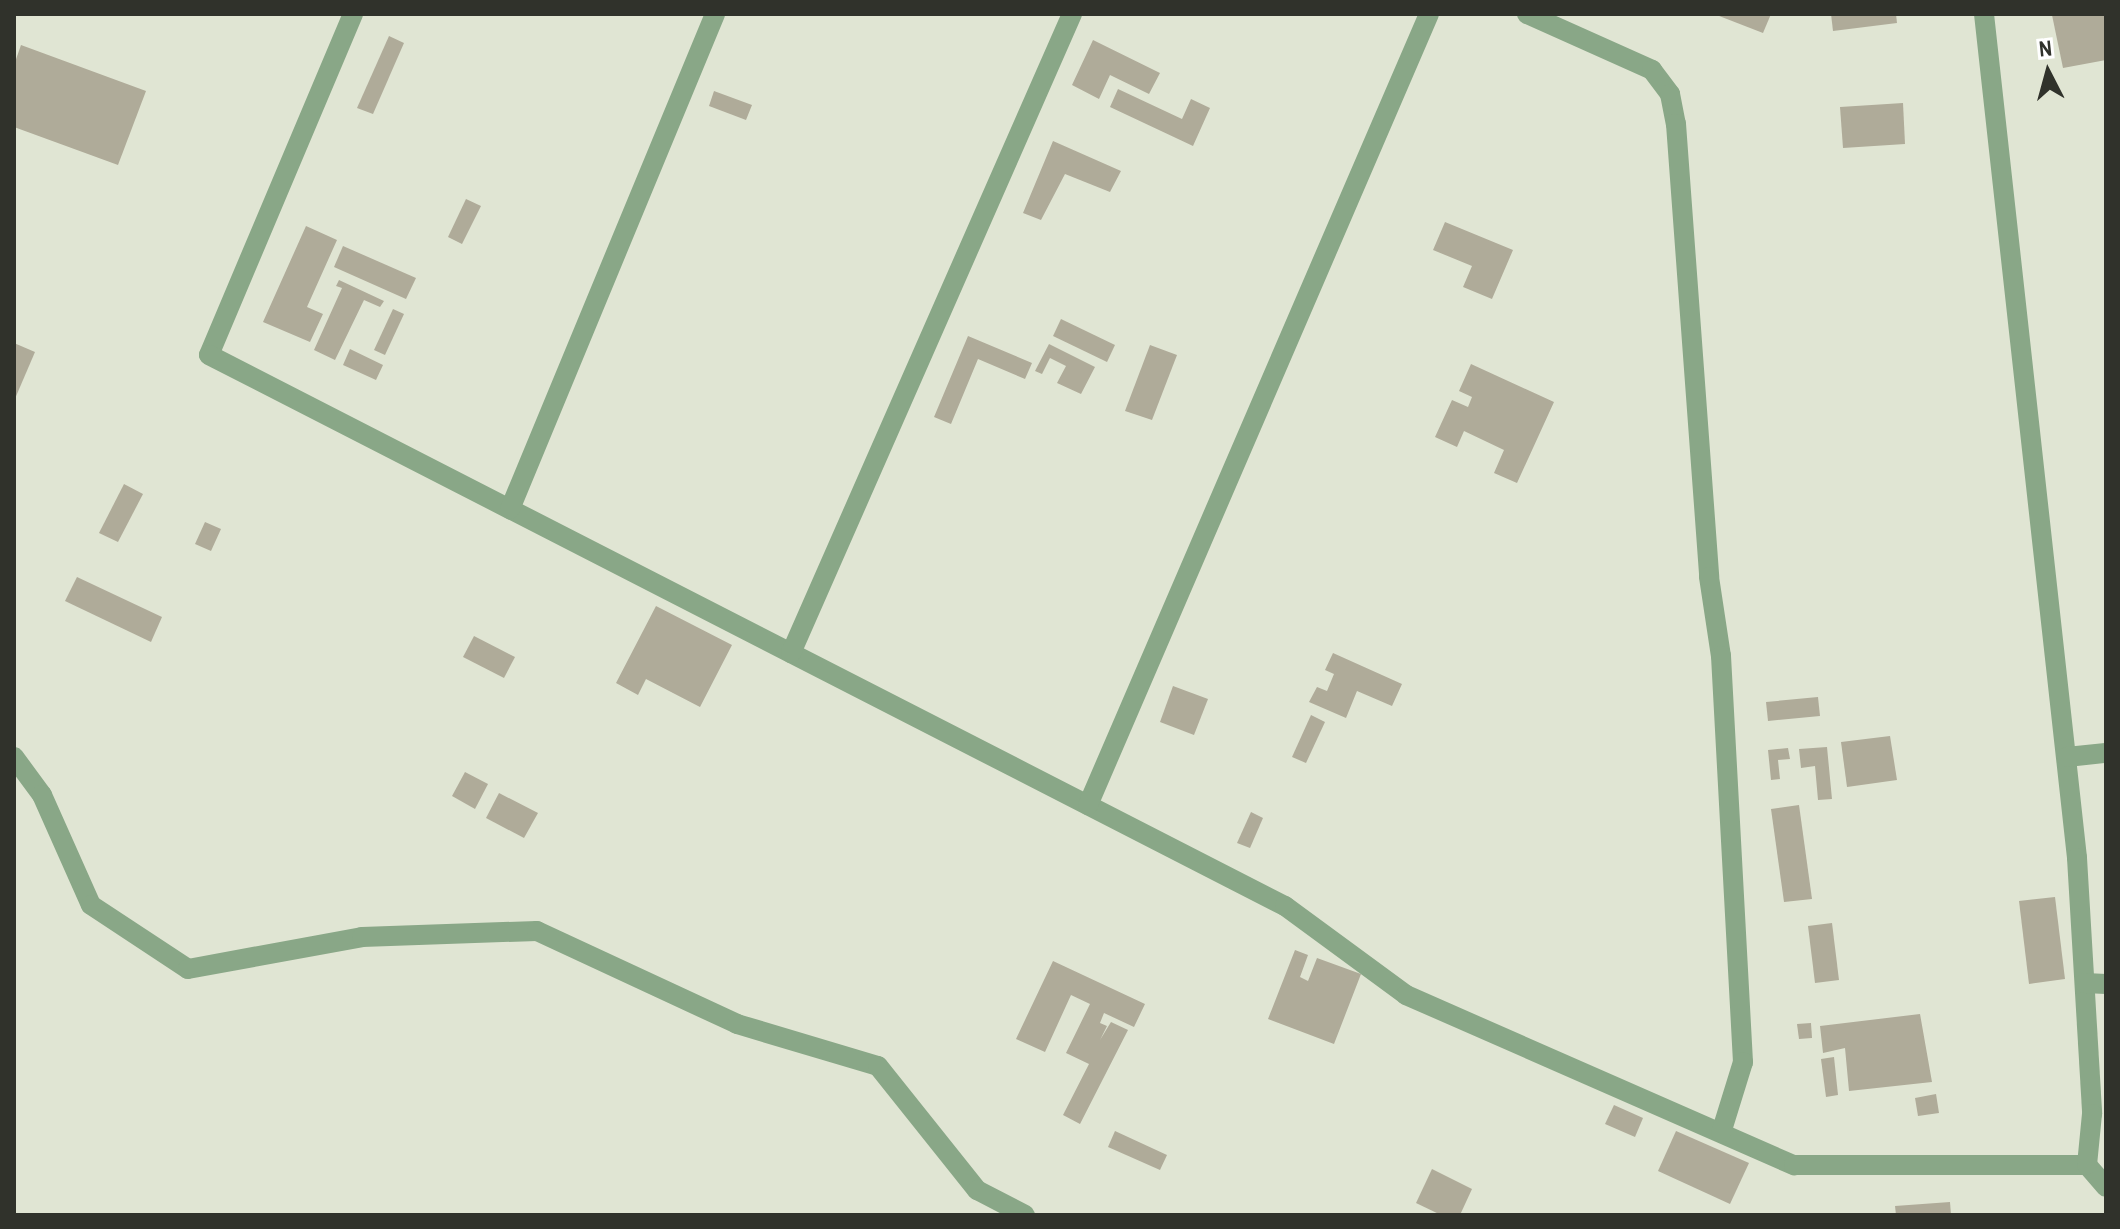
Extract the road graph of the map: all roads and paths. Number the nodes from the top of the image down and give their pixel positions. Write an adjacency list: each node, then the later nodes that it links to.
1 (353, 14): 7 (street)
2 (715, 14): 7 (street)
3 (1072, 14): 8 (street)
4 (1429, 14): 12 (street)
5 (1527, 14): 14 (street)
6 (1984, 14): 11 (street)
7 (510, 509): 8 (street)
8 (791, 653): 12 (street)
9 (2106, 753): 11 (street)
10 (14, 757): 17 (street)
11 (2067, 757): 13 (street)
12 (1088, 805): 14 (street)
13 (2096, 984): 15 (street)
14 (1721, 1133): 15 (street)
15 (2087, 1165): 16 (street)
16 (2106, 1187)
17 (1025, 1215)

